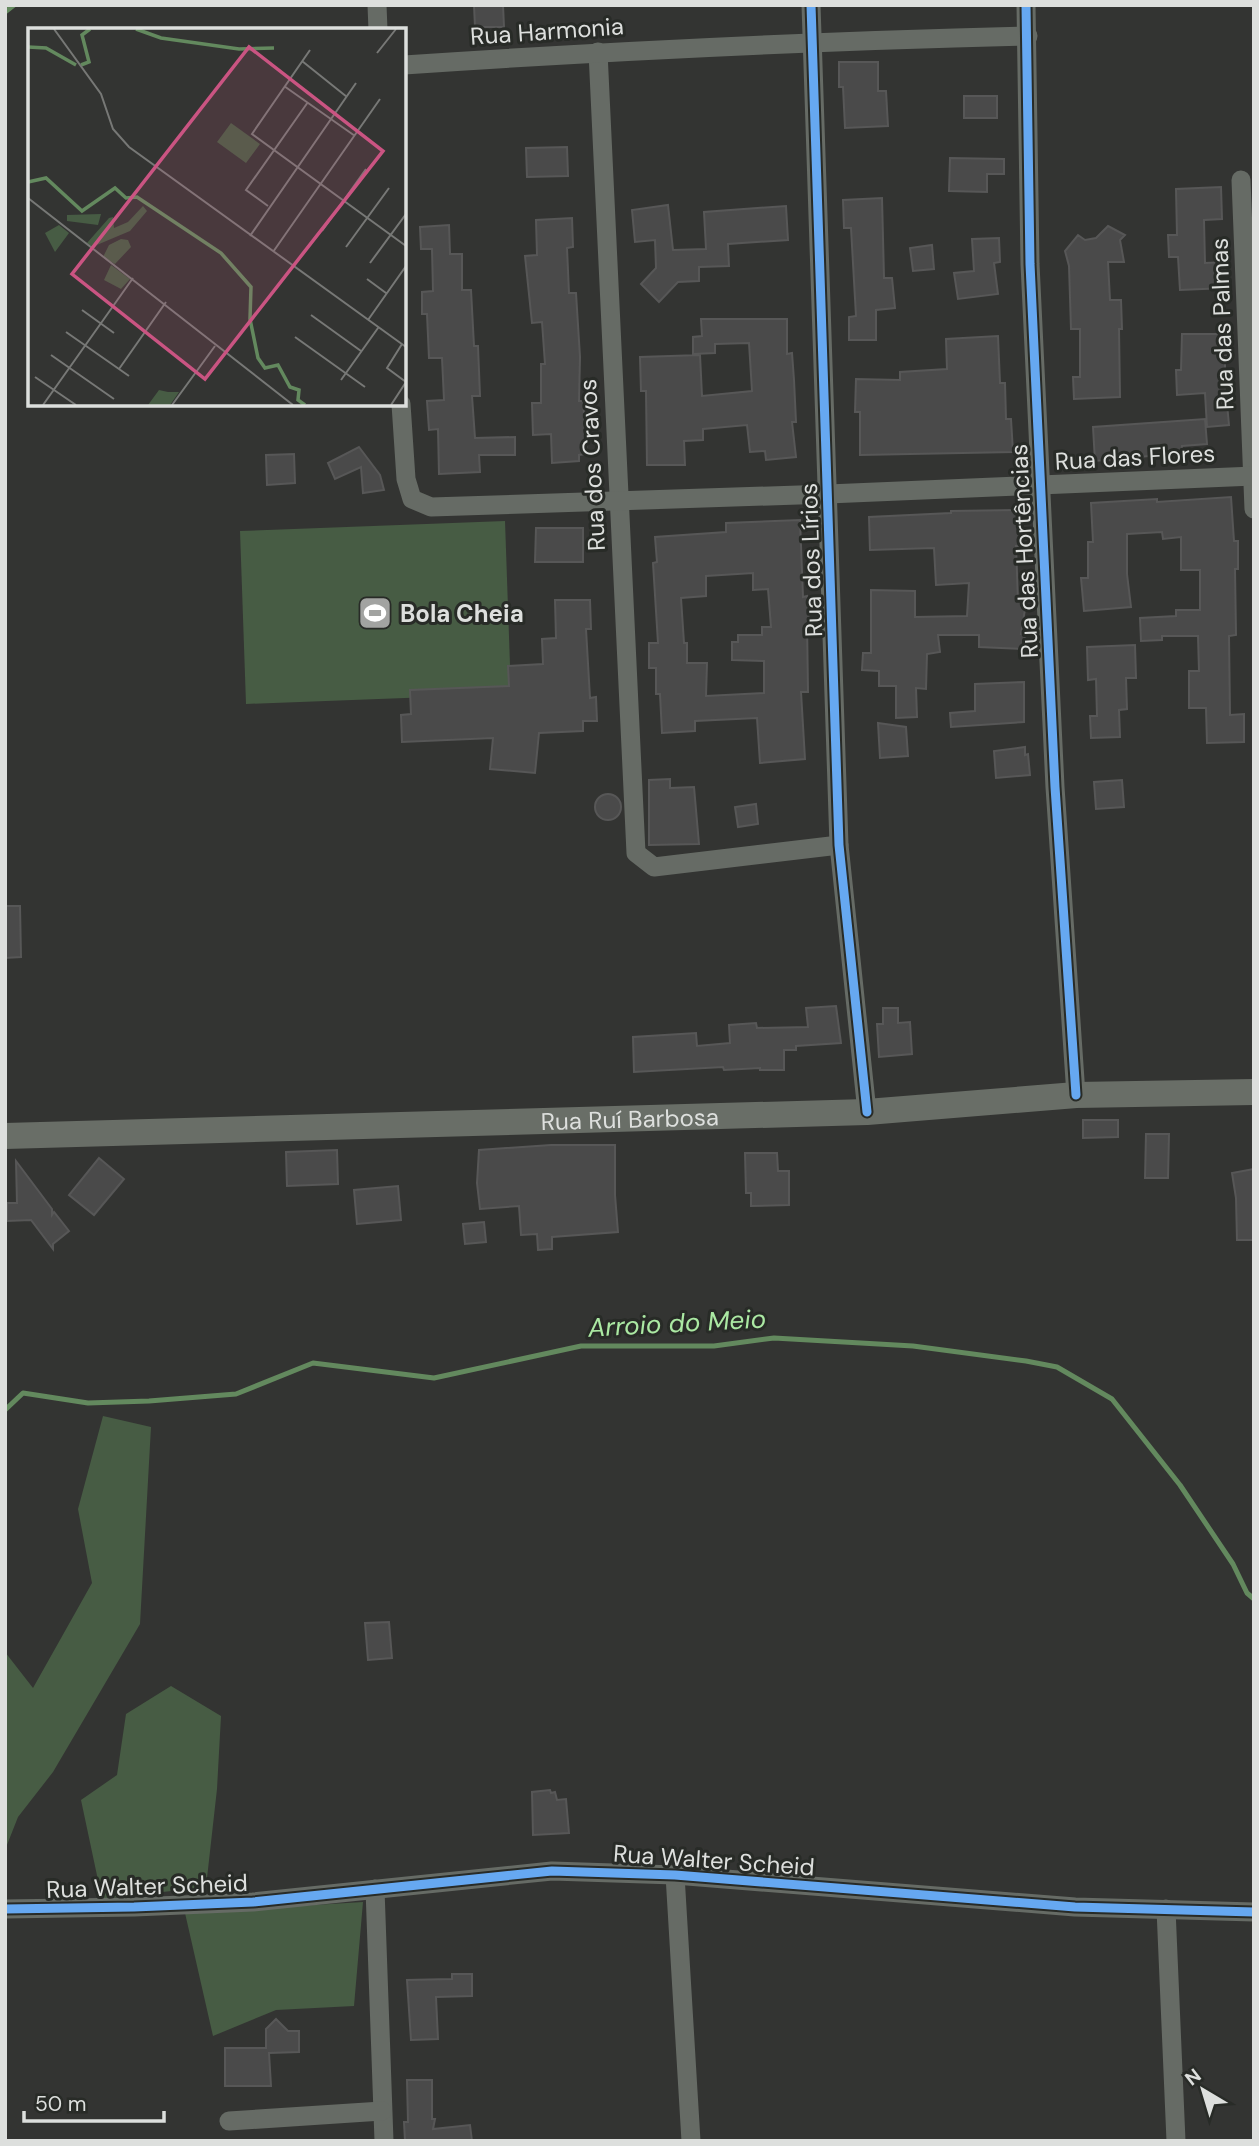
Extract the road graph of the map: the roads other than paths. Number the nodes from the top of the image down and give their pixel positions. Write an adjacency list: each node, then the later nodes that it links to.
1 (377, 5): 4 (street)
2 (811, 5): 6 (street, Rua dos Lírios)
3 (1026, 5): 5 (street, Rua das Hortências)
4 (378, 28)
5 (1028, 36): 6 (street, Rua Harmonia); 12 (street, Rua das Hortências)
6 (813, 42): 7 (street, Rua Harmonia); 13 (street, Rua dos Lírios)
7 (598, 52): 8 (street, Rua Harmonia); 14 (street, Rua dos Cravos)
8 (406, 65)
9 (1241, 180): 11 (street, Rua das Palmas)
10 (401, 406): 14 (street, Rua das Flores)
11 (1253, 476): 12 (street, Rua das Flores); 15 (street, Rua das Palmas)
12 (1041, 486): 13 (street, Rua das Flores); 18 (street, Rua das Hortências)
13 (828, 494): 14 (street, Rua das Flores); 16 (street, Rua dos Lírios)
14 (618, 500): 16 (street, Rua dos Cravos)
15 (1254, 509)
16 (839, 845): 19 (street, Rua dos Lírios)
17 (1254, 1092): 18 (main road, Rua Ruí Barbosa)
18 (1076, 1095): 19 (main road, Rua Ruí Barbosa)
19 (867, 1112): 20 (main road, Rua Ruí Barbosa)
20 (5, 1136)
21 (675, 1875): 22 (street, Rua Walter Scheid); 24 (street, Rua Walter Scheid); 29 (street)
22 (375, 1889): 23 (street, Rua Walter Scheid); 26 (street)
23 (5, 1909)
24 (1166, 1909): 25 (street, Rua Walter Scheid); 30 (street)
25 (1254, 1912)
26 (382, 2111): 27 (street); 28 (street)
27 (229, 2121)
28 (384, 2141)
29 (691, 2141)
30 (1176, 2141)

